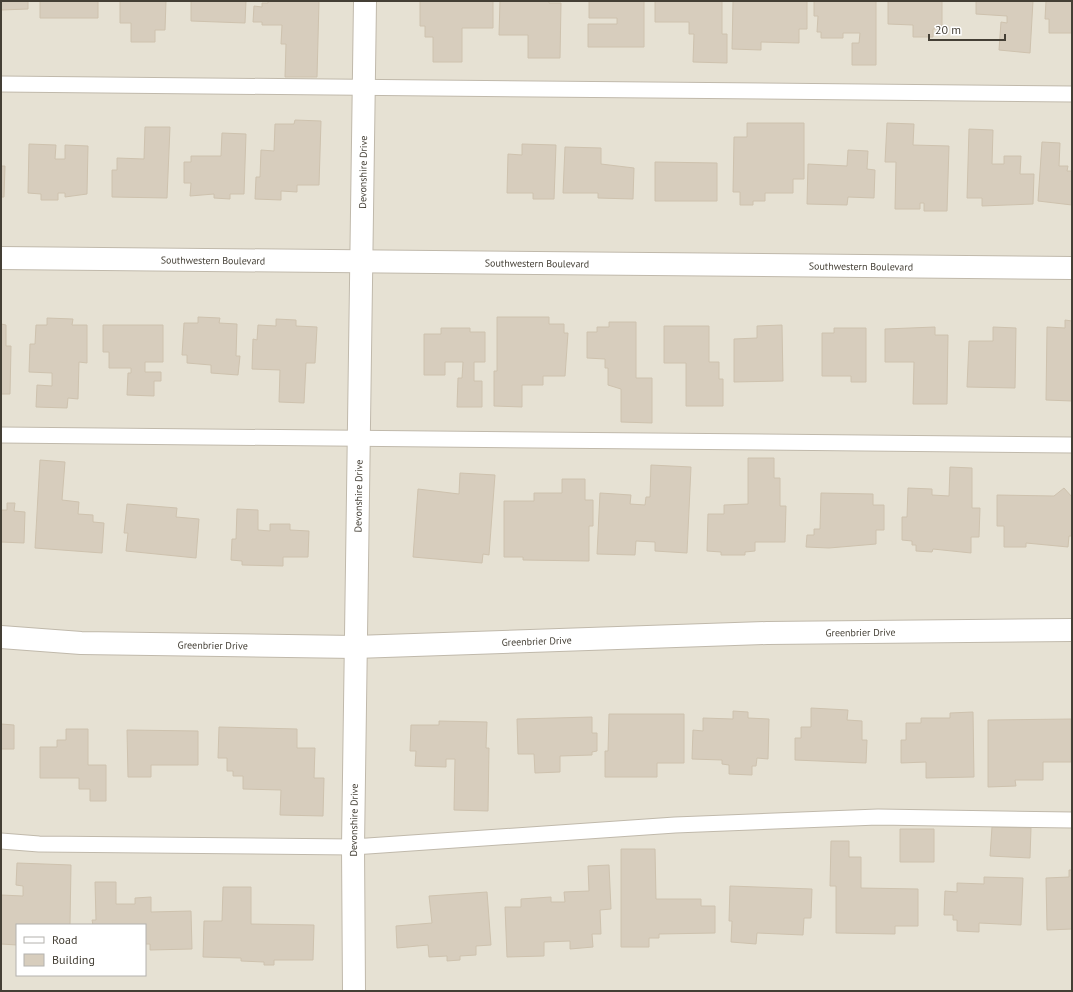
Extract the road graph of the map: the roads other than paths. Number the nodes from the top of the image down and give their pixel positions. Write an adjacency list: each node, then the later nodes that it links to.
1 (364, 1): 3 (street, Devonshire Drive)
2 (1, 84): 3 (lane)
3 (363, 86): 4 (lane); 6 (street, Devonshire Drive)
4 (1072, 94)
5 (1, 258): 6 (street, Southwestern Boulevard)
6 (360, 260): 7 (street, Southwestern Boulevard); 9 (street, Devonshire Drive)
7 (1072, 268)
8 (1, 435): 9 (lane)
9 (358, 439): 10 (lane); 13 (street, Devonshire Drive)
10 (1072, 445)
11 (1072, 630): 13 (street, Greenbrier Drive)
12 (1, 637): 13 (street, Greenbrier Drive)
13 (355, 647): 16 (street, Devonshire Drive)
14 (1072, 820): 16 (lane)
15 (1, 841): 16 (lane)
16 (353, 847): 17 (street, Devonshire Drive)
17 (354, 991)

